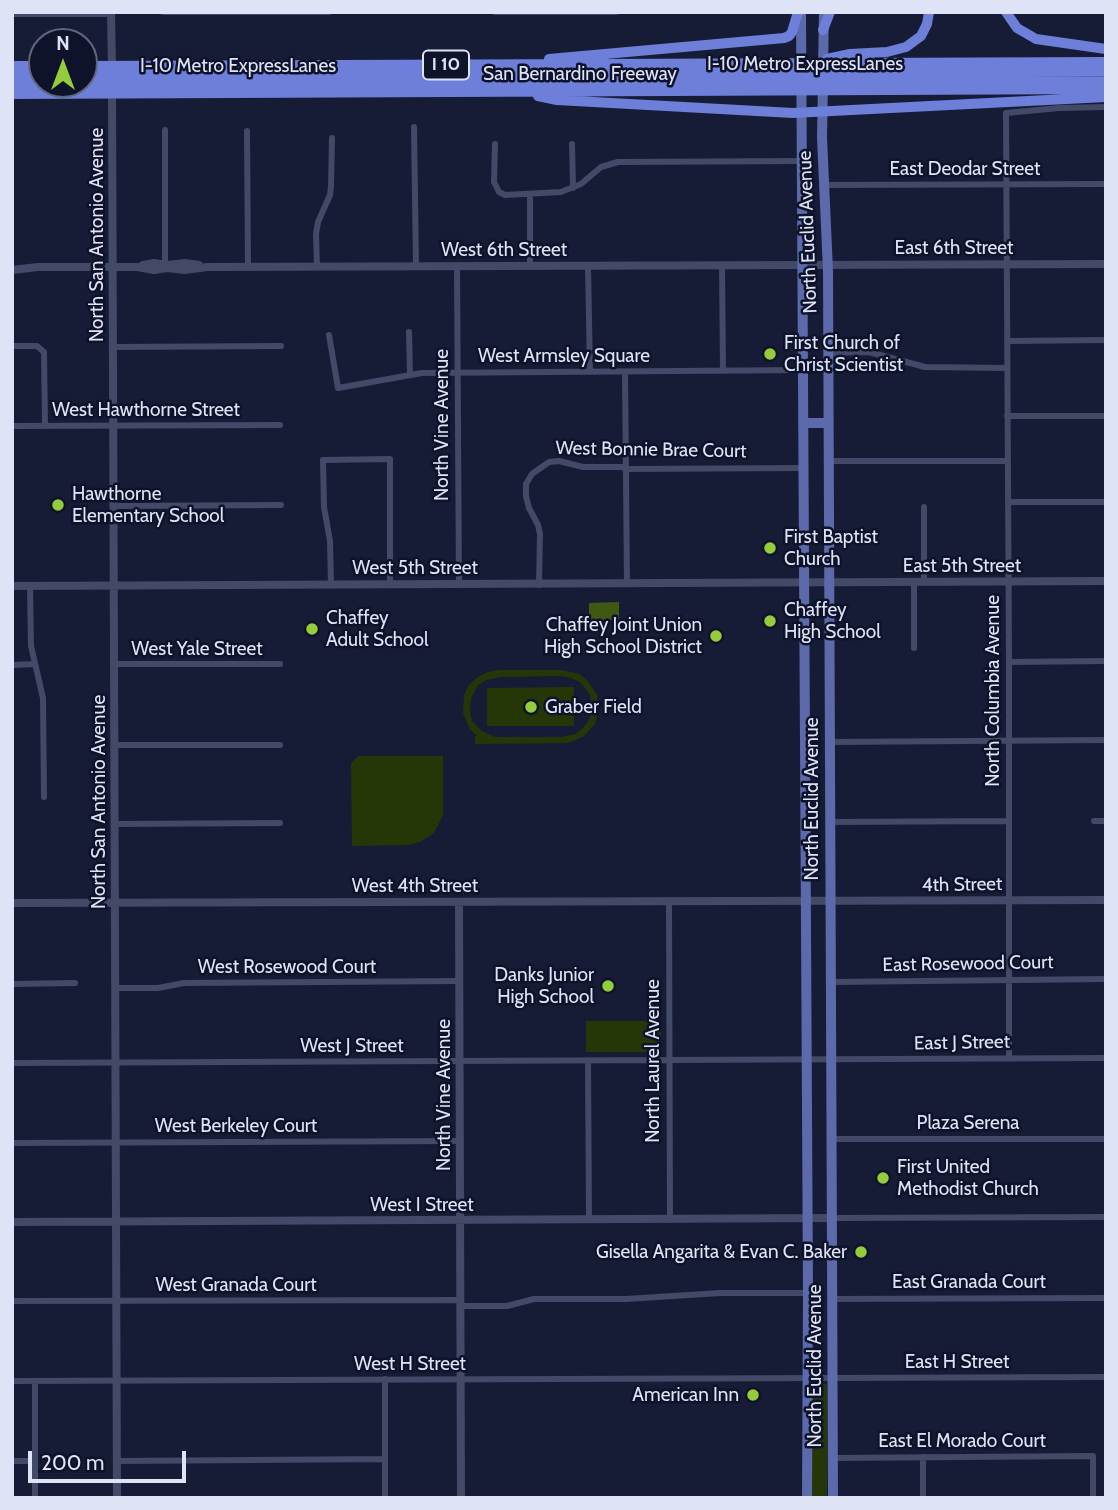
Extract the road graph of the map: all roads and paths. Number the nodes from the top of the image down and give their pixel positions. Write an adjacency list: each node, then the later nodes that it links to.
1 (163, 12): 2 (street)
2 (329, 12)
3 (495, 12): 4 (street)
4 (616, 12)
5 (799, 12): 17 (highway); 28 (main road, North Euclid Avenue)
6 (824, 12): 13 (main road, North Euclid Avenue)
7 (830, 12): 13 (highway)
8 (929, 12): 16 (highway)
9 (1006, 12): 14 (highway)
10 (36, 13): 11 (street); 12 (street)
11 (111, 13): 53 (street, North San Antonio Avenue)
12 (12, 14)
13 (823, 30): 29 (main road, North Euclid Avenue)
14 (1106, 49)
15 (1106, 62): 16 (highway, San Bernardino Freeway / I 10)
16 (807, 64): 17 (highway, San Bernardino Freeway / I 10)
17 (496, 65): 18 (highway, San Bernardino Freeway / I 10)
18 (98, 66)
19 (1106, 71): 20 (highway, I-10 Metro ExpressLanes)
20 (98, 74)
21 (1106, 80): 22 (highway, I-10 Metro ExpressLanes)
22 (98, 84)
23 (1106, 89): 24 (highway, San Bernardino Freeway / I 10)
24 (518, 92): 25 (highway, San Bernardino Freeway / I 10); 28 (highway)
25 (12, 94)
26 (1106, 97): 29 (highway)
27 (1106, 107): 39 (street, North Columbia Avenue)
28 (801, 113): 29 (highway); 36 (main road, North Euclid Avenue)
29 (822, 113): 38 (main road, North Euclid Avenue)
30 (414, 127): 48 (street)
31 (165, 130): 47 (street)
32 (247, 131): 54 (street)
33 (332, 138): 55 (street)
34 (495, 144): 41 (street)
35 (572, 144): 40 (street)
36 (801, 161): 40 (street); 42 (main road, North Euclid Avenue)
37 (1106, 184): 39 (street, East Deodar Street)
38 (824, 185): 39 (street, East Deodar Street); 43 (main road, North Euclid Avenue)
39 (1006, 185): 44 (street, North Columbia Avenue)
40 (573, 188): 41 (street)
41 (530, 194): 50 (street)
42 (802, 264): 43 (street, East 6th Street); 46 (street, West 6th Street); 65 (main road, North Euclid Avenue)
43 (828, 264): 44 (street, East 6th Street); 63 (main road, North Euclid Avenue)
44 (1007, 264): 45 (street, East 6th Street); 59 (street, North Columbia Avenue)
45 (1106, 264)
46 (722, 265): 51 (street, West 6th Street); 66 (street)
47 (165, 266): 53 (street, West 6th Street); 54 (street, West 6th Street)
48 (416, 266): 49 (street, West 6th Street); 55 (street, West 6th Street)
49 (457, 266): 50 (street, West 6th Street); 69 (street, North Vine Avenue)
50 (530, 266): 51 (street, West 6th Street)
51 (588, 266): 67 (street)
52 (12, 267): 53 (street, West 6th Street)
53 (113, 267): 62 (street, North San Antonio Avenue)
54 (248, 267): 55 (street, West 6th Street)
55 (317, 267)
56 (409, 332): 70 (street)
57 (329, 335): 70 (street, West Armsley Square)
58 (1106, 340): 59 (street)
59 (1007, 341): 64 (street, North Columbia Avenue)
60 (12, 346): 77 (street)
61 (281, 346): 62 (street)
62 (113, 347): 78 (street, North San Antonio Avenue)
63 (828, 353): 64 (street); 74 (main road, North Euclid Avenue)
64 (1007, 368): 71 (street, North Columbia Avenue)
65 (803, 370): 66 (street, West Armsley Square); 73 (main road, North Euclid Avenue)
66 (723, 371): 68 (street, West Armsley Square)
67 (590, 372): 68 (street, West Armsley Square); 69 (street, West Armsley Square)
68 (625, 372): 82 (street)
69 (458, 373): 70 (street, West Armsley Square); 96 (street, North Vine Avenue)
70 (410, 375)
71 (1007, 416): 72 (street); 80 (street, North Columbia Avenue)
72 (1106, 416)
73 (803, 423): 74 (main road); 81 (main road, North Euclid Avenue)
74 (828, 423): 79 (main road, North Euclid Avenue)
75 (279, 425): 78 (street, West Hawthorne Street)
76 (12, 426): 77 (street, West Hawthorne Street)
77 (45, 426): 78 (street, West Hawthorne Street)
78 (114, 426): 86 (street, North San Antonio Avenue)
79 (828, 461): 80 (street); 90 (main road, North Euclid Avenue)
80 (1007, 461): 83 (street, North Columbia Avenue)
81 (803, 468): 82 (street, West Bonnie Brae Court); 89 (main road, North Euclid Avenue)
82 (626, 469): 97 (street, West Bonnie Brae Court); 98 (street)
83 (1008, 502): 84 (street); 92 (street, North Columbia Avenue)
84 (1105, 502)
85 (281, 505): 86 (street)
86 (114, 506): 99 (street, North San Antonio Avenue)
87 (924, 507): 91 (street)
88 (1106, 581): 92 (street, East 5th Street)
89 (804, 582): 90 (street, West 5th Street); 98 (street, West 5th Street); 123 (main road, North Euclid Avenue)
90 (824, 582): 93 (street, East 5th Street); 111 (main road, North Euclid Avenue)
91 (924, 582): 92 (street, East 5th Street); 93 (street, East 5th Street)
92 (1009, 582): 103 (street, North Columbia Avenue)
93 (914, 583): 102 (street)
94 (331, 584): 95 (street, West 5th Street); 95 (street); 99 (street, West 5th Street)
95 (390, 584): 96 (street, West 5th Street)
96 (458, 584): 97 (street, West 5th Street)
97 (539, 584): 98 (street, West 5th Street)
98 (627, 584)
99 (114, 585): 101 (street, West 5th Street); 106 (street, North San Antonio Avenue)
100 (12, 586): 101 (street, West 5th Street)
101 (30, 586): 105 (street)
102 (914, 648)
103 (1009, 662): 104 (street); 110 (street, North Columbia Avenue)
104 (1106, 662)
105 (35, 664): 108 (street); 114 (street)
106 (114, 664): 107 (street, West Yale Street); 112 (street, North San Antonio Avenue)
107 (280, 664)
108 (12, 665)
109 (1106, 740): 110 (street)
110 (1009, 741): 111 (street); 115 (street, North Columbia Avenue)
111 (829, 742): 118 (main road, North Euclid Avenue)
112 (115, 744): 113 (street); 120 (street, North San Antonio Avenue)
113 (280, 744)
114 (44, 797)
115 (1009, 821): 118 (street); 121 (street, North Columbia Avenue)
116 (1094, 821): 117 (street)
117 (1106, 821)
118 (829, 822): 125 (main road, North Euclid Avenue)
119 (280, 823): 120 (street)
120 (115, 824): 129 (street, North San Antonio Avenue)
121 (1010, 900): 122 (street, 4th Street); 125 (street, 4th Street); 131 (street, North Columbia Avenue)
122 (1106, 900)
123 (805, 901): 124 (street, West 4th Street); 127 (street, West 4th Street); 139 (main road, North Euclid Avenue)
124 (818, 901): 125 (street, 4th Street)
125 (830, 901): 133 (main road, North Euclid Avenue)
126 (459, 902): 127 (street, West 4th Street); 129 (street, West 4th Street); 132 (street, North Vine Avenue)
127 (669, 902): 144 (street, North Laurel Avenue)
128 (12, 903): 129 (street, West 4th Street)
129 (115, 903): 136 (street, North San Antonio Avenue)
130 (1106, 979): 131 (street, East Rosewood Court)
131 (1010, 980): 133 (street, East Rosewood Court); 137 (street, North Columbia Avenue)
132 (460, 981): 136 (street, West Rosewood Court); 142 (street, North Vine Avenue)
133 (831, 982): 141 (main road, North Euclid Avenue)
134 (75, 983): 135 (street)
135 (12, 984)
136 (116, 988): 146 (street, North San Antonio Avenue)
137 (1009, 1058): 138 (street, East J Street); 141 (street, East J Street)
138 (1106, 1058)
139 (806, 1060): 140 (street, West J Street); 144 (street, West J Street); 153 (main road, North Euclid Avenue)
140 (818, 1060): 141 (street, East J Street)
141 (831, 1060): 147 (main road, North Euclid Avenue)
142 (460, 1061): 143 (street, West J Street); 146 (street, West J Street); 149 (street, North Vine Avenue)
143 (588, 1061): 144 (street, West J Street); 156 (street)
144 (669, 1061): 157 (street, North Laurel Avenue)
145 (12, 1063): 146 (street, West J Street)
146 (116, 1063): 150 (street, North San Antonio Avenue)
147 (831, 1139): 148 (street, Plaza Serena); 154 (main road, North Euclid Avenue)
148 (1106, 1139)
149 (460, 1140): 150 (street, West Berkeley Court); 155 (street, North Vine Avenue)
150 (116, 1142): 151 (street, West Berkeley Court); 159 (street, North San Antonio Avenue)
151 (12, 1143)
152 (1106, 1217): 154 (street)
153 (807, 1218): 154 (street, West I Street); 157 (street, West I Street); 160 (main road, North Euclid Avenue)
154 (831, 1218): 162 (main road, North Euclid Avenue)
155 (460, 1220): 156 (street, West I Street); 159 (street, West I Street); 165 (street, North Vine Avenue)
156 (589, 1220): 157 (street, West I Street)
157 (670, 1220)
158 (12, 1222): 159 (street, West I Street)
159 (116, 1222): 164 (street, North San Antonio Avenue)
160 (808, 1293): 165 (street, West Granada Court); 167 (main road, North Euclid Avenue)
161 (1106, 1298): 162 (street, East Granada Court)
162 (832, 1299): 168 (main road, North Euclid Avenue)
163 (12, 1301): 164 (street, West Granada Court)
164 (117, 1301): 165 (street, West Granada Court); 170 (street, North San Antonio Avenue)
165 (460, 1303): 171 (street, North Vine Avenue)
166 (1106, 1377): 168 (street, East H Street)
167 (808, 1378): 168 (street, East H Street); 171 (street, West H Street); 184 (main road, North Euclid Avenue)
168 (832, 1378): 175 (main road, North Euclid Avenue)
169 (384, 1379): 170 (street, West H Street); 171 (street, West H Street); 176 (street)
170 (118, 1380): 173 (street, West H Street); 179 (street, North San Antonio Avenue)
171 (461, 1380): 183 (street, North Vine Avenue)
172 (12, 1381): 173 (street, West H Street)
173 (35, 1381): 178 (street)
174 (923, 1457): 175 (street, East El Morado Court); 186 (street); 187 (street, East El Morado Court)
175 (832, 1458): 185 (main road, North Euclid Avenue)
176 (385, 1460): 179 (street); 182 (street)
177 (12, 1461): 178 (street)
178 (35, 1461): 180 (street)
179 (117, 1461): 181 (street, North San Antonio Avenue)
180 (35, 1498)
181 (117, 1498)
182 (385, 1498)
183 (461, 1498)
184 (807, 1498)
185 (833, 1498)
186 (923, 1498)
187 (1093, 1498)

